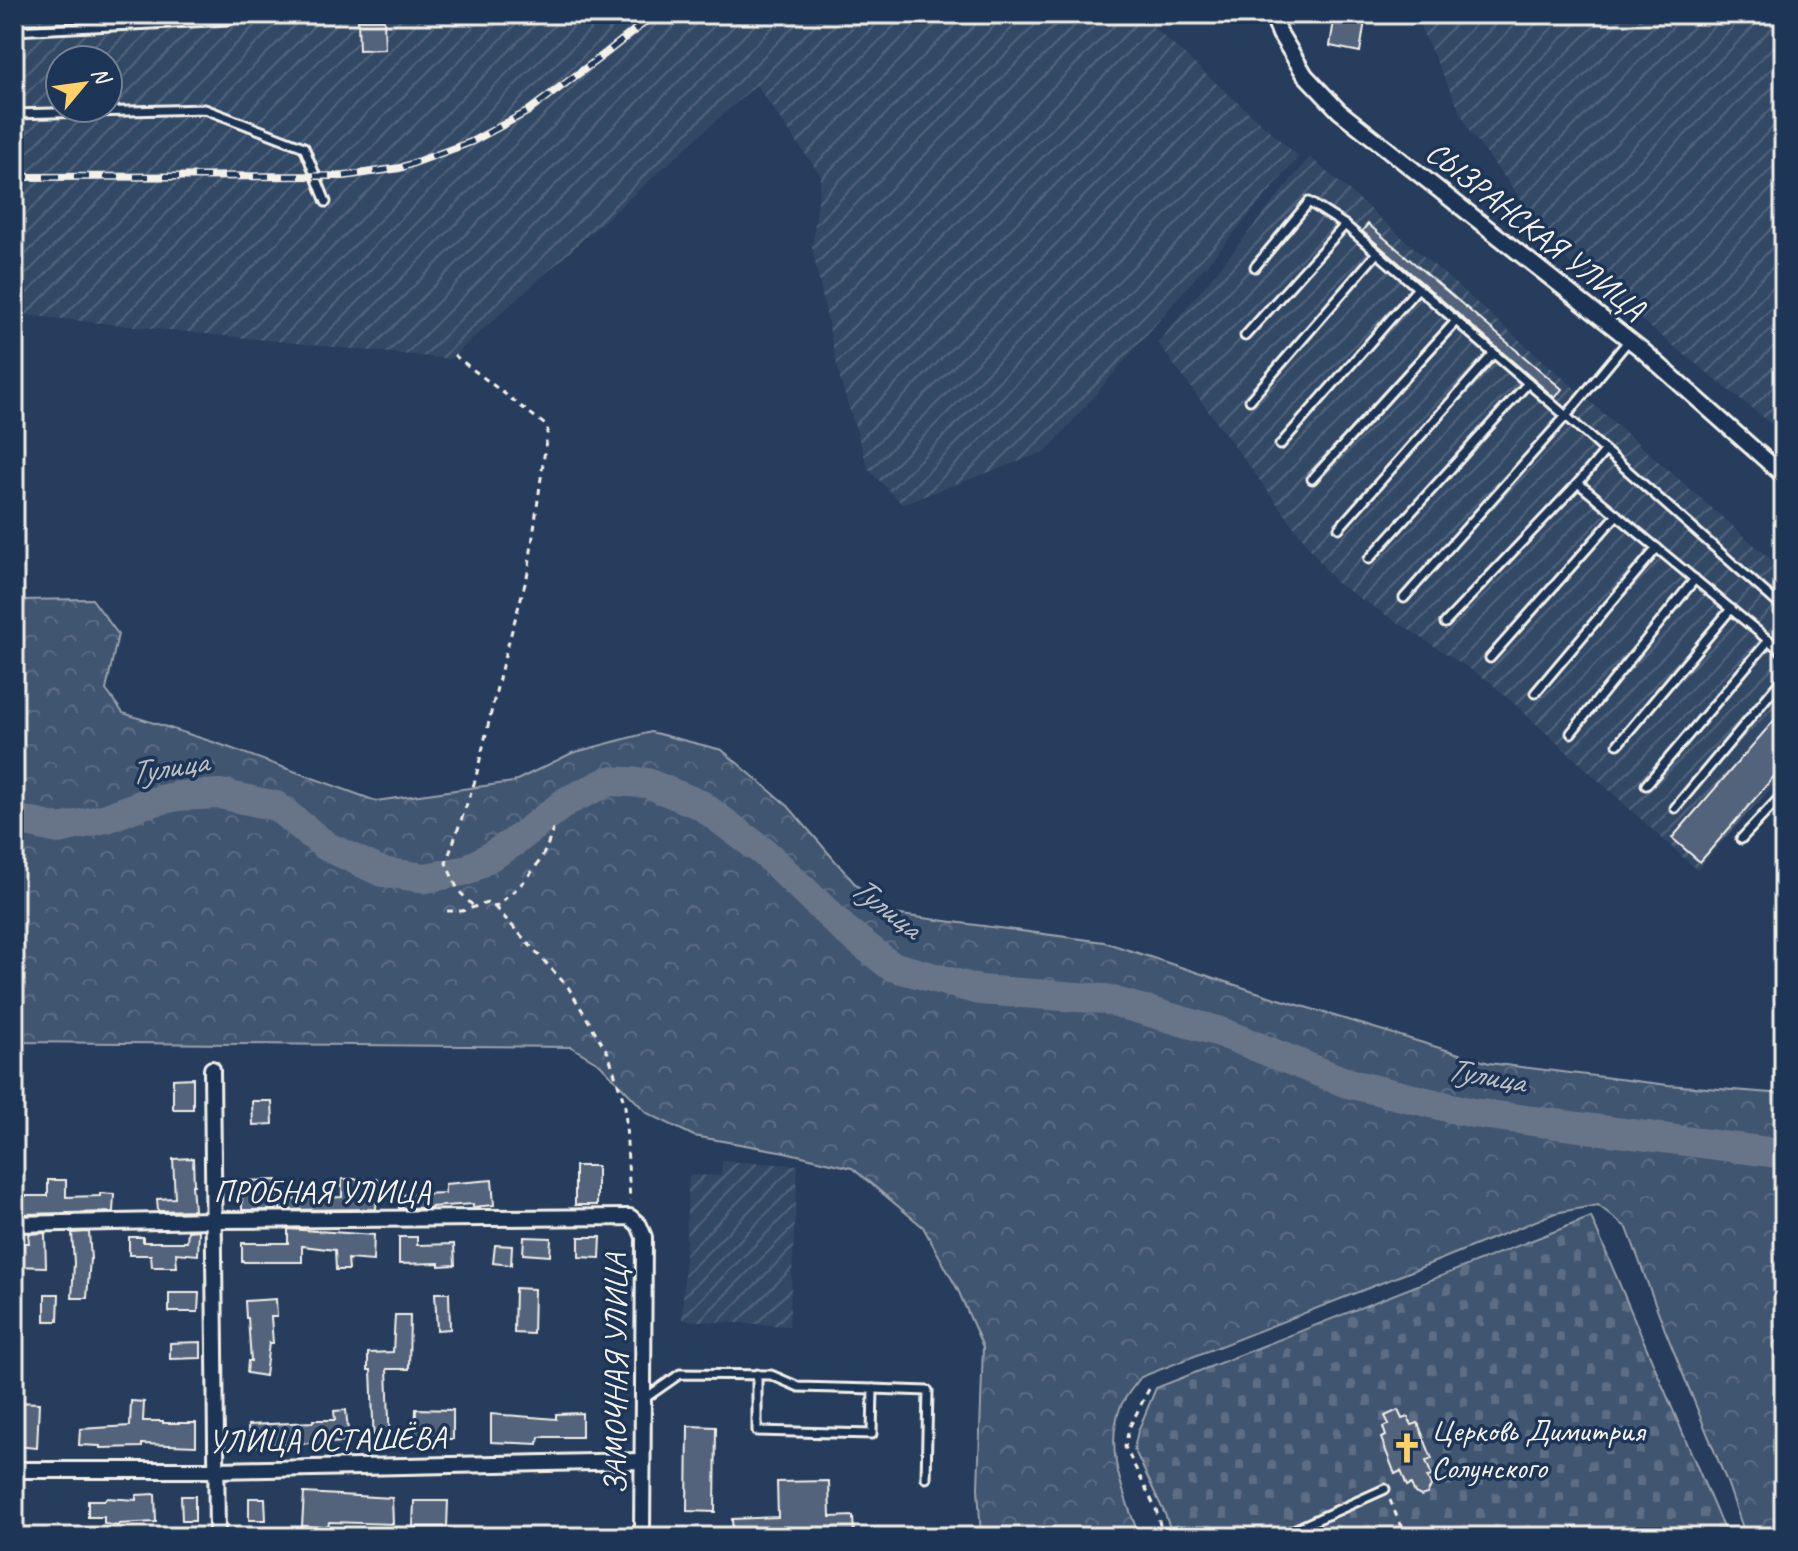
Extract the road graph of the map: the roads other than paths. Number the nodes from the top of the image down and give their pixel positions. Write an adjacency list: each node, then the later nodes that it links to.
1 (1272, 14): 12 (street, СЫЗРАНСКАЯ УЛИЦА)
2 (230, 20): 3 (lane)
3 (14, 31)
4 (14, 114): 5 (lane)
5 (326, 202)
6 (1345, 225): 7 (lane); 8 (lane); 11 (lane)
7 (1377, 253): 9 (lane); 15 (lane)
8 (1255, 267)
9 (1418, 288): 10 (lane); 17 (lane)
10 (1456, 321): 13 (lane); 20 (lane)
11 (1245, 336)
12 (1629, 340): 16 (lane); 19 (street, СЫЗРАНСКАЯ УЛИЦА)
13 (1494, 353): 14 (lane); 23 (lane)
14 (1528, 383): 16 (lane); 25 (lane)
15 (1250, 400)
16 (1566, 416): 18 (lane); 27 (lane)
17 (1280, 445)
18 (1605, 451): 21 (lane); 29 (lane)
19 (1784, 476)
20 (1312, 479)
21 (1578, 483): 22 (lane); 30 (lane)
22 (1617, 515): 24 (lane); 33 (lane)
23 (1339, 528)
24 (1657, 548): 26 (lane); 35 (lane)
25 (1369, 559)
26 (1695, 579): 28 (lane); 36 (lane)
27 (1404, 598)
28 (1731, 609): 31 (lane); 37 (lane)
29 (1784, 609)
30 (1445, 623)
31 (1769, 640): 32 (lane); 38 (lane)
32 (1784, 653)
33 (1490, 658)
34 (1784, 677): 40 (lane)
35 (1535, 693)
36 (1571, 733)
37 (1618, 744)
38 (1646, 785)
39 (1784, 793): 41 (lane)
40 (1675, 808)
41 (1741, 839)
42 (212, 1069): 44 (street)
43 (630, 1217): 44 (street, ПРОБНАЯ УЛИЦА); 48 (street, ЗАМОЧНАЯ УЛИЦА)
44 (213, 1220): 45 (street, ПРОБНАЯ УЛИЦА); 51 (street)
45 (14, 1224)
46 (757, 1374): 47 (lane); 47 (lane); 48 (lane)
47 (873, 1389): 52 (lane)
48 (642, 1400): 49 (street, ЗАМОЧНАЯ УЛИЦА)
49 (642, 1461): 51 (street, УЛИЦА ОСТАШЁВА); 55 (street, ЗАМОЧНАЯ УЛИЦА)
50 (14, 1470): 51 (street, УЛИЦА ОСТАШЁВА)
51 (216, 1470): 54 (street)
52 (926, 1478)
53 (1385, 1489): 56 (lane)
54 (217, 1537)
55 (642, 1537)
56 (1278, 1537)

